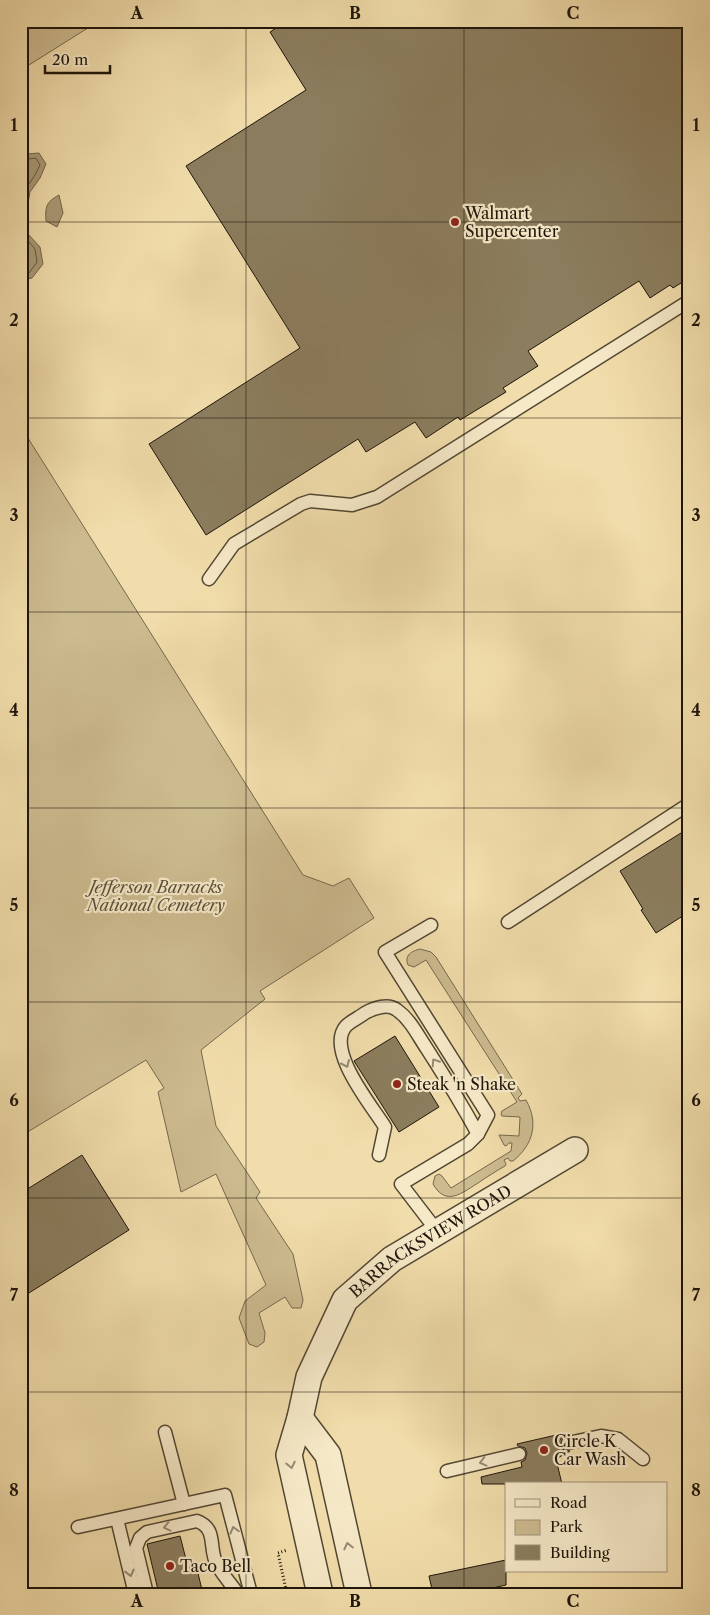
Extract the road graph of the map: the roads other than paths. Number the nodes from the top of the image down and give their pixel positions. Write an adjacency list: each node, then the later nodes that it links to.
1 (689, 300): 2 (lane)
2 (209, 578)
3 (689, 804): 4 (lane)
4 (508, 922)
5 (431, 925): 6 (lane)
6 (478, 1134): 8 (lane, one-way to 8); 9 (lane)
7 (575, 1150): 9 (street, BARRACKSVIEW ROAD)
8 (379, 1156)
9 (437, 1231): 10 (street, BARRACKSVIEW ROAD)
10 (300, 1418): 23 (street, BARRACKSVIEW ROAD, one-way to 23); 24 (street, one-way to 10)
11 (165, 1432): 16 (lane)
12 (568, 1443): 14 (lane)
13 (519, 1454): 15 (lane, one-way to 15)
14 (643, 1459)
15 (447, 1471)
16 (184, 1504): 17 (lane); 22 (lane, one-way to 16)
17 (116, 1519): 18 (lane); 19 (lane, one-way to 19)
18 (78, 1527)
19 (135, 1594)
20 (147, 1594): 21 (lane, one-way to 20)
21 (238, 1594)
22 (251, 1594)
23 (320, 1594)
24 (359, 1594)

